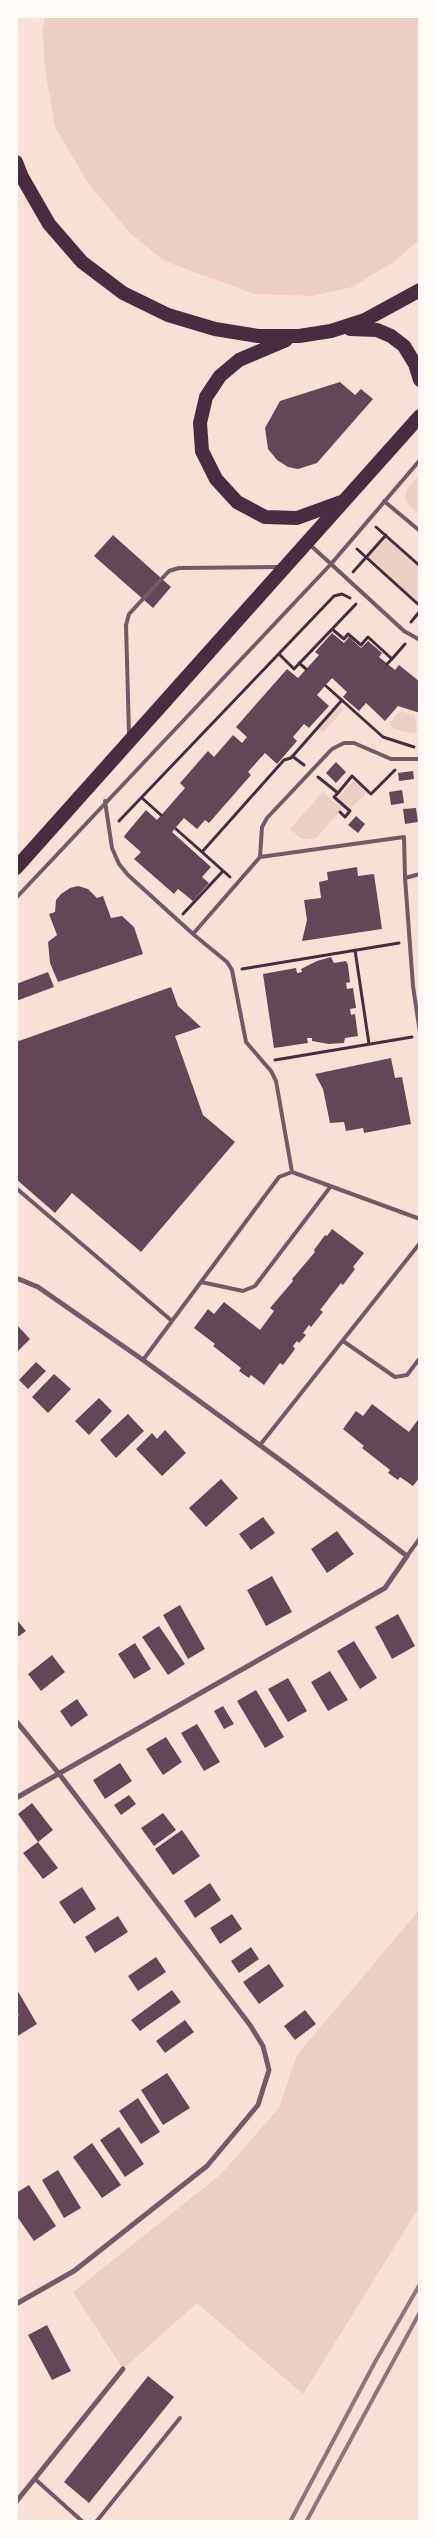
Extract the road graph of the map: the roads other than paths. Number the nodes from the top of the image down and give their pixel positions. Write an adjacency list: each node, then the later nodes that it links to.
1 (16, 162): 4 (highway)
2 (420, 290): 3 (highway)
3 (331, 331): 4 (highway); 5 (highway)
4 (299, 336): 9 (highway)
5 (420, 380)
6 (420, 405): 7 (highway)
7 (417, 418): 9 (highway)
8 (420, 460): 10 (lane)
9 (346, 500): 12 (highway)
10 (384, 501): 11 (lane); 13 (lane)
11 (420, 532)
12 (307, 543): 13 (lane); 14 (highway)
13 (331, 564): 15 (lane); 18 (lane)
14 (285, 567): 16 (highway); 16 (lane)
15 (420, 640)
16 (130, 741): 20 (highway)
17 (420, 759): 19 (lane)
18 (105, 801): 23 (lane); 24 (lane)
19 (260, 857): 22 (lane); 24 (lane)
20 (16, 868)
21 (420, 874): 22 (lane)
22 (405, 878): 26 (lane)
23 (16, 898)
24 (193, 934): 29 (lane)
25 (420, 985): 26 (lane)
26 (413, 986): 27 (lane)
27 (418, 1016): 28 (lane)
28 (420, 1035)
29 (292, 1172): 30 (lane); 35 (lane)
30 (331, 1186): 32 (lane); 35 (lane)
31 (16, 1188): 36 (lane)
32 (420, 1219)
33 (420, 1243): 37 (lane)
34 (16, 1278): 39 (street)
35 (201, 1282): 36 (lane)
36 (172, 1321): 39 (lane)
37 (343, 1341): 38 (lane); 40 (lane)
38 (420, 1358)
39 (143, 1360): 40 (street)
40 (260, 1445): 42 (street)
41 (420, 1538): 42 (lane)
42 (407, 1556): 44 (street)
43 (16, 1721): 44 (street)
44 (60, 1775): 45 (street); 46 (street)
45 (16, 1798)
46 (16, 2304)
47 (123, 2370): 49 (street)
48 (180, 2418): 52 (lane)
49 (35, 2479): 50 (street); 51 (lane)
50 (16, 2502)
51 (84, 2522)
52 (96, 2522)

